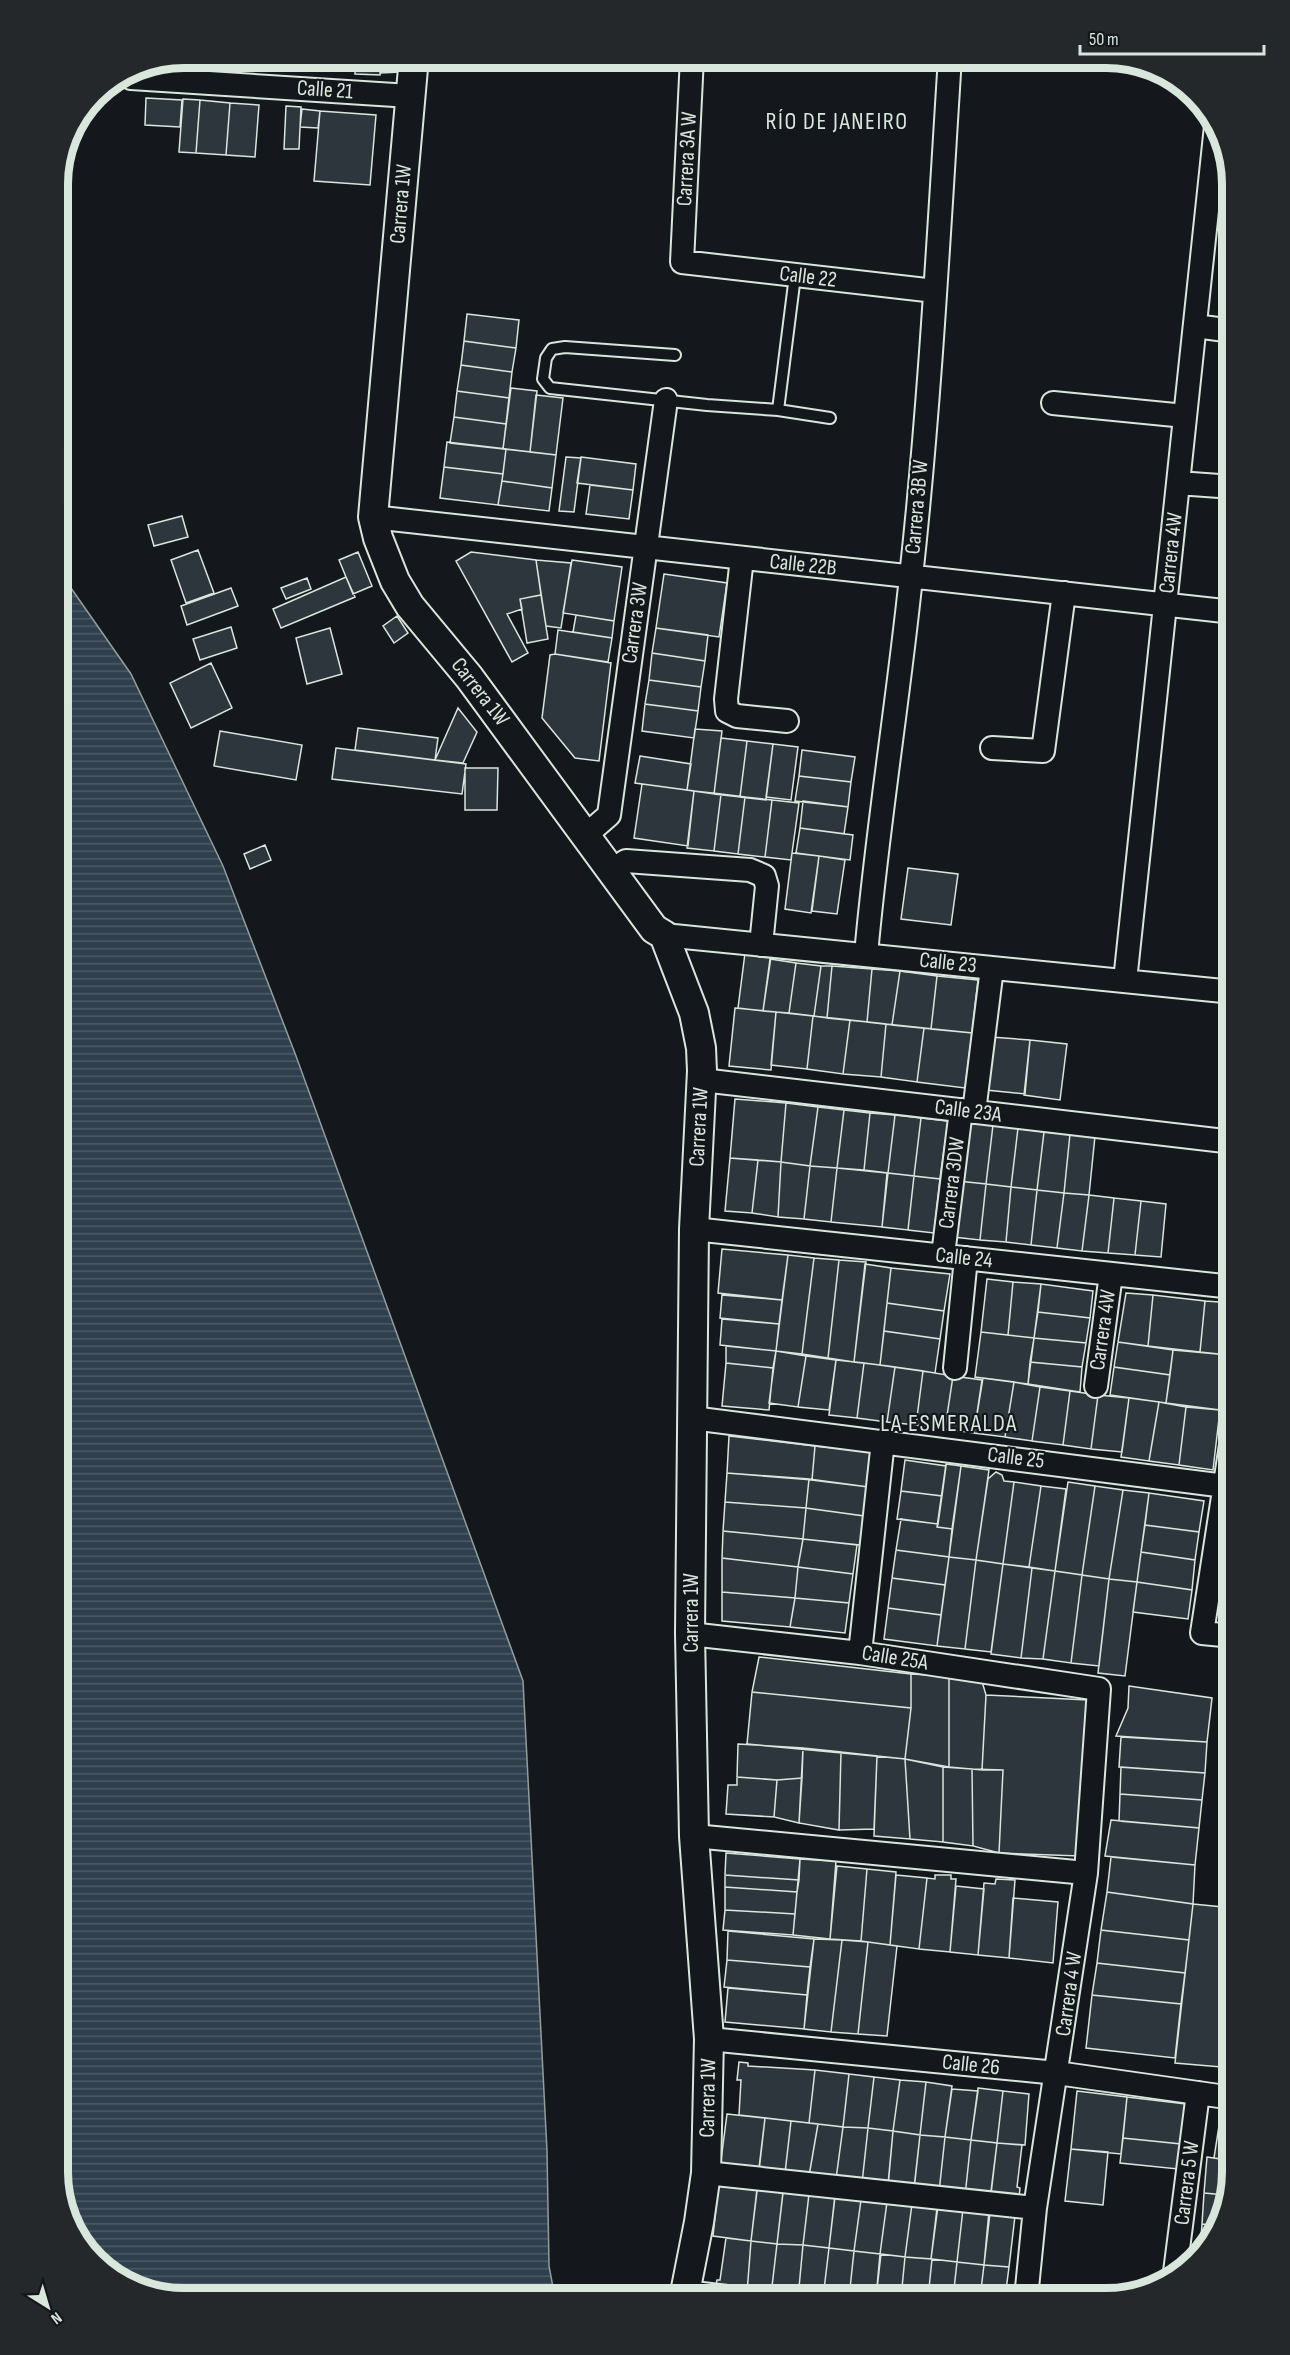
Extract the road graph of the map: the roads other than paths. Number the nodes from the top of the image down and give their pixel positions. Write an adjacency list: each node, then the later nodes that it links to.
1 (413, 68): 5 (street, Carrera 1W)
2 (691, 68): 7 (street, Carrera 3A W)
3 (949, 68): 9 (street, Carrera 3B W)
4 (141, 75): 5 (street, Calle 21)
5 (410, 96): 20 (street, Carrera 1W)
6 (1214, 140): 10 (street, Carrera 4W)
7 (682, 261): 8 (street, Calle 22)
8 (795, 276): 9 (street, Calle 22); 15 (lane)
9 (935, 291): 23 (street, Carrera 3B W)
10 (1195, 327): 11 (street); 16 (street, Carrera 4W)
11 (1222, 330)
12 (675, 355): 13 (lane)
13 (666, 400): 15 (lane); 21 (street, Carrera 3W)
14 (1053, 403): 16 (street)
15 (778, 410): 17 (lane)
16 (1185, 416): 18 (street, Carrera 4W)
17 (830, 418)
18 (1178, 483): 19 (street); 25 (street, Carrera 4W)
19 (1222, 486)
20 (373, 517): 21 (street, Calle 22B); 29 (street, Carrera 1W)
21 (646, 547): 22 (street, Calle 22B); 29 (street, Carrera 3W)
22 (742, 558): 23 (street, Calle 22B); 27 (street)
23 (911, 577): 24 (street, Calle 22B); 33 (street, Carrera 3B W)
24 (1064, 594): 25 (street, Calle 22B); 28 (street)
25 (1165, 604): 26 (street, Calle 22B); 35 (street, Carrera 4W)
26 (1222, 611)
27 (787, 721)
28 (992, 748)
29 (586, 835): 30 (street, Carrera 1W)
30 (612, 870): 31 (street, Carrera 1W); 32 (street)
31 (664, 935): 32 (street, Calle 23); 37 (street, Carrera 1W)
32 (761, 945): 33 (street, Calle 23)
33 (867, 955): 34 (street, Calle 23)
34 (992, 968): 35 (street, Calle 23); 38 (street, Carrera 3DW)
35 (1125, 981): 36 (street, Calle 23)
36 (1222, 991)
37 (702, 1080): 38 (street, Calle 23A); 40 (street, Carrera 1W)
38 (967, 1111): 39 (street, Calle 23A); 41 (street, Carrera 3DW)
39 (1222, 1141)
40 (694, 1228): 41 (street, Calle 24); 46 (street, Carrera 1W)
41 (955, 1257): 42 (street, Calle 24); 44 (street, Carrera 3DW)
42 (1111, 1274): 43 (street, Calle 24); 45 (street, Carrera 4W)
43 (1222, 1286)
44 (955, 1368)
45 (1095, 1386)
46 (692, 1418): 47 (street, Calle 25); 50 (street, Carrera 1W)
47 (883, 1441): 48 (street, Calle 25); 52 (street)
48 (1222, 1485)
49 (1222, 1524): 51 (street)
50 (690, 1634): 52 (street, Calle 25A); 54 (street, Carrera 1W)
51 (1222, 1635)
52 (860, 1653): 53 (street, Calle 25A)
53 (1099, 1689): 55 (street, Carrera 4 W)
54 (694, 1836): 55 (street); 56 (street, Carrera 1W)
55 (1086, 1873): 57 (street, Carrera 4 W)
56 (709, 2039): 57 (street, Calle 26); 60 (street, Carrera 1W)
57 (1057, 2073): 58 (street, Calle 26); 61 (street, Carrera 4 W)
58 (1198, 2093): 59 (street, Calle 26); 62 (street, Carrera 5 W)
59 (1222, 2096)
60 (706, 2173): 61 (street); 63 (street, Carrera 1W)
61 (1035, 2208): 64 (street, Carrera 4 W)
62 (1176, 2264)
63 (686, 2288)
64 (1027, 2288)

